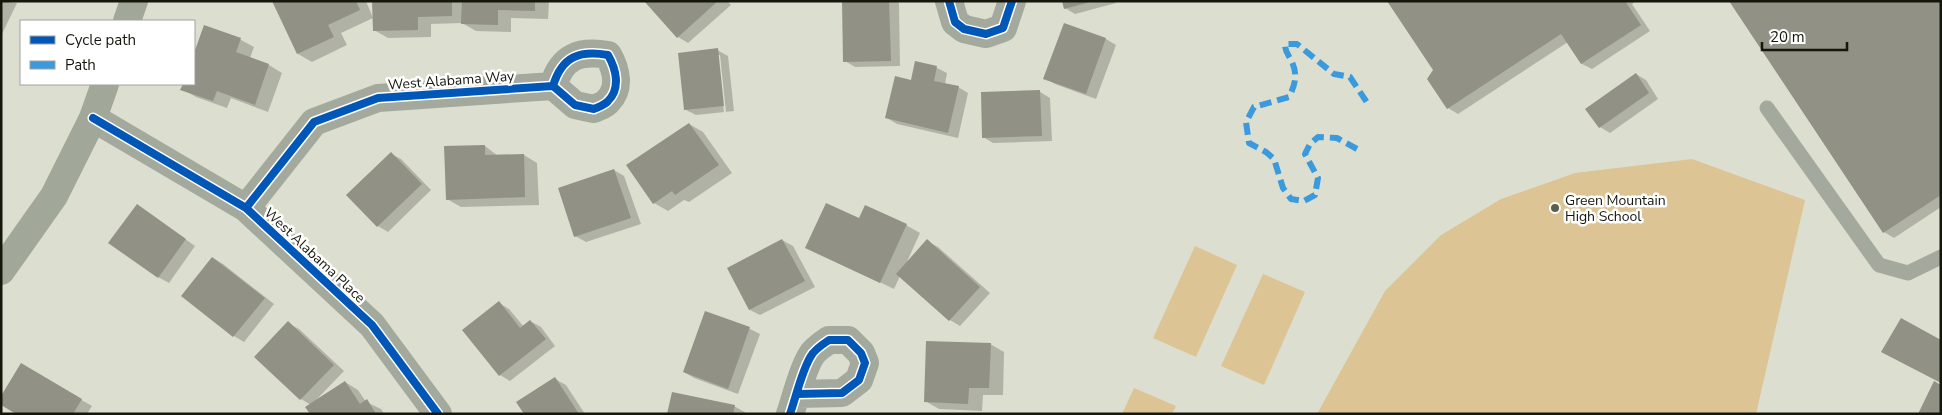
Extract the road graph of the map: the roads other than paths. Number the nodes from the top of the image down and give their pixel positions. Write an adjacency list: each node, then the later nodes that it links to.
1 (134, 1): 4 (street)
2 (949, 1): 3 (street)
3 (1012, 1)
4 (127, 20)
5 (105, 85): 8 (street)
6 (553, 86): 9 (street, West Alabama Way)
7 (1768, 108): 10 (lane)
8 (93, 118): 9 (street, West Alabama Place); 11 (street)
9 (246, 208): 12 (street, West Alabama Place)
10 (1941, 258)
11 (1, 271)
12 (438, 414)

